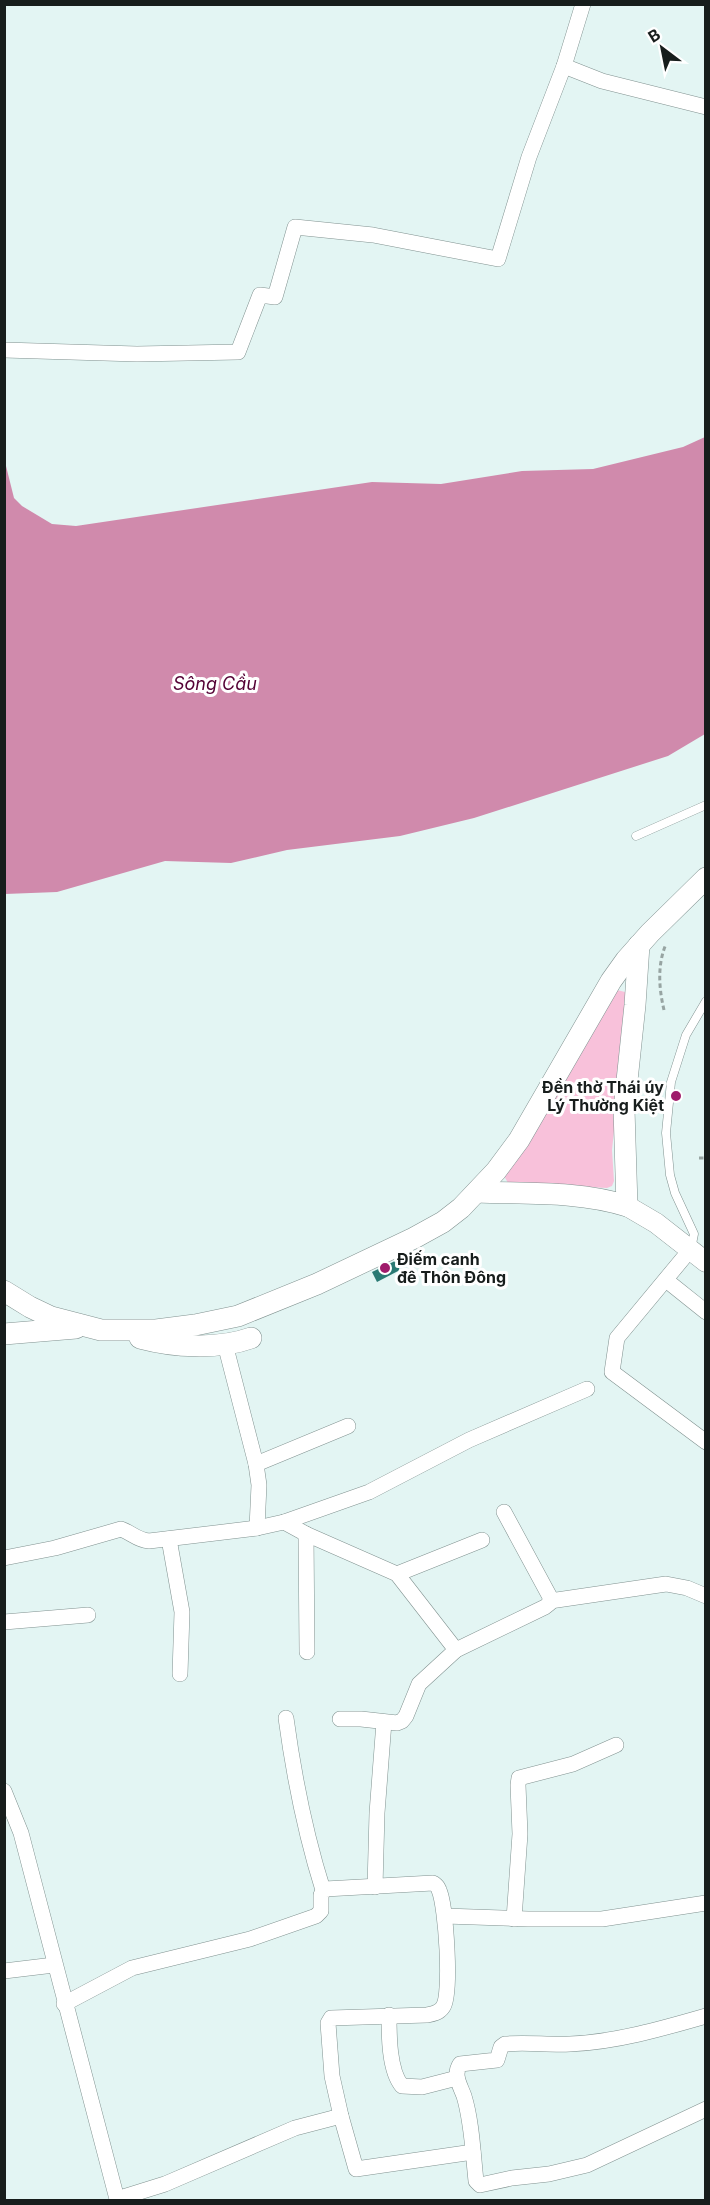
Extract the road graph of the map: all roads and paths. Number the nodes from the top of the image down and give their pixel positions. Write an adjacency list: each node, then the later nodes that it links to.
1 (583, 4): 2 (street)
2 (564, 66): 3 (street); 4 (street)
3 (705, 107)
4 (4, 350)
5 (705, 805): 6 (lane)
6 (636, 836)
7 (705, 878): 9 (main road)
8 (668, 939): 11 (path)
9 (639, 945): 14 (main road); 15 (main road)
10 (705, 1001): 16 (lane)
11 (664, 1010)
12 (699, 1158): 13 (path)
13 (705, 1158)
14 (477, 1192): 15 (main road); 23 (main road)
15 (627, 1206): 16 (street)
16 (698, 1256): 17 (street)
17 (666, 1280): 21 (street); 29 (street)
18 (4, 1284): 20 (street)
19 (4, 1292): 20 (main road)
20 (30, 1307): 22 (main road)
21 (705, 1312)
22 (82, 1327): 23 (main road); 24 (main road)
23 (114, 1330): 26 (main road)
24 (4, 1334)
25 (251, 1338): 26 (main road)
26 (225, 1344): 30 (street)
27 (587, 1389): 32 (street)
28 (348, 1426): 30 (street)
29 (705, 1442)
30 (256, 1464): 33 (street)
31 (504, 1512): 40 (street)
32 (284, 1522): 33 (street); 34 (street)
33 (257, 1527): 35 (street)
34 (306, 1534): 38 (street); 44 (street)
35 (169, 1539): 37 (street); 45 (street)
36 (482, 1540): 38 (street)
37 (4, 1558)
38 (397, 1574): 43 (street)
39 (705, 1596): 40 (street)
40 (550, 1601): 43 (street)
41 (88, 1615): 42 (street)
42 (4, 1622)
43 (456, 1650): 48 (street)
44 (307, 1652)
45 (180, 1674)
46 (286, 1718): 52 (street)
47 (340, 1719): 48 (street)
48 (384, 1722): 51 (street)
49 (616, 1745): 55 (street)
50 (4, 1791): 56 (street)
51 (375, 1887): 52 (street); 54 (street)
52 (323, 1890): 58 (street)
53 (705, 1903): 55 (street)
54 (445, 1916): 55 (street); 59 (street)
55 (514, 1919)
56 (54, 1965): 57 (street); 58 (street)
57 (4, 1971)
58 (64, 2004): 65 (street)
59 (389, 2015): 61 (street); 63 (street)
60 (705, 2016): 61 (street)
61 (457, 2078): 64 (street)
62 (705, 2109): 64 (street)
63 (341, 2116): 64 (street); 65 (street)
64 (473, 2152)
65 (116, 2200)

